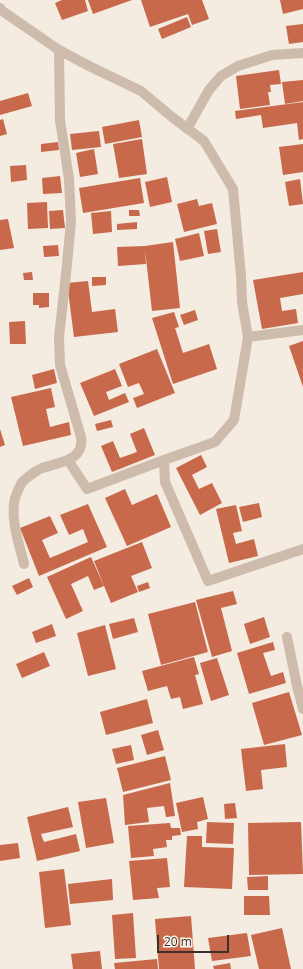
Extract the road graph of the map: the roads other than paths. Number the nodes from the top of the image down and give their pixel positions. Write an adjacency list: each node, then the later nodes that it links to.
1 (0, 8): 2 (street)
2 (59, 50): 4 (street); 7 (street)
3 (303, 53): 4 (street)
4 (187, 128): 6 (street)
5 (303, 330): 6 (street)
6 (248, 337): 8 (street)
7 (68, 460): 8 (street); 10 (street)
8 (164, 460): 9 (street)
9 (303, 550)
10 (24, 564)
11 (287, 637): 12 (street)
12 (303, 708)

